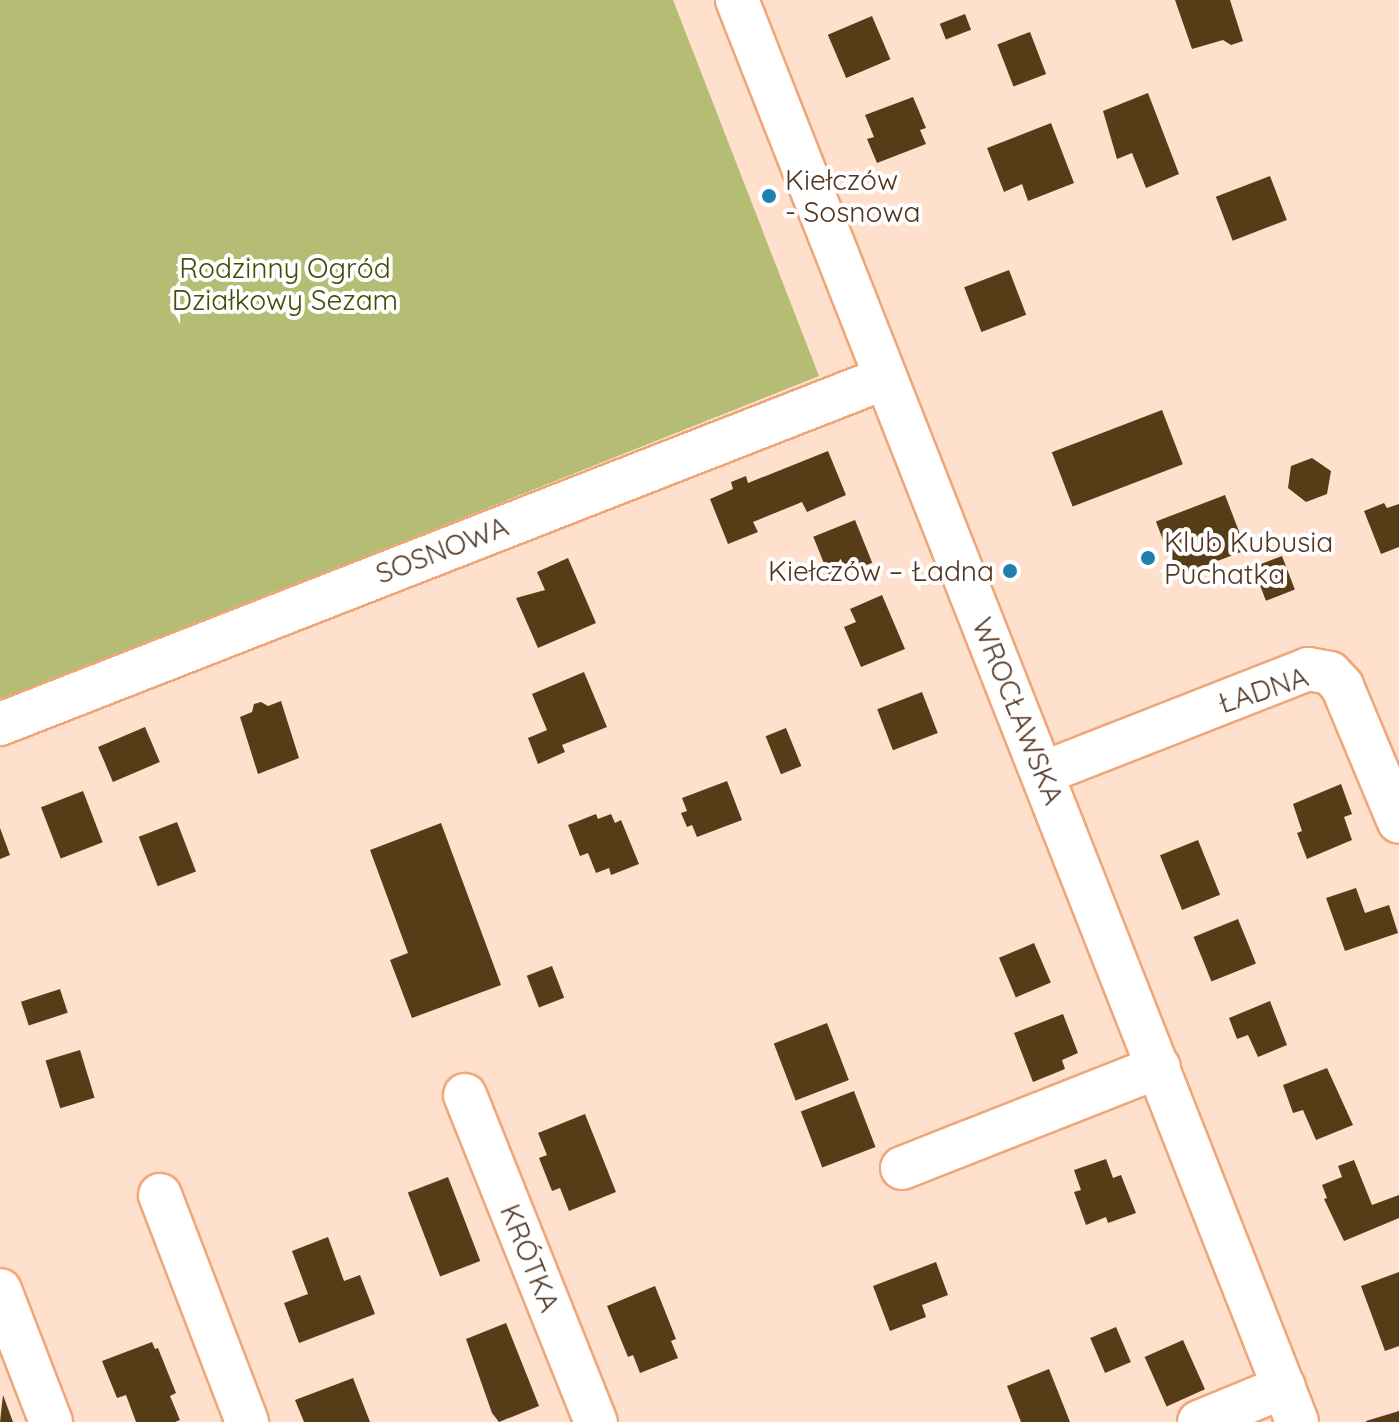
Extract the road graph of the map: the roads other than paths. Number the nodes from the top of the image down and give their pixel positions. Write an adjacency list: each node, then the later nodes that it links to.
1 (737, 0): 2 (street, WROCŁAWSKA)
2 (885, 378): 3 (street, SOSNOWA); 4 (street, WROCŁAWSKA)
3 (0, 724)
4 (1043, 773): 5 (street, ŁADNA); 6 (street, WROCŁAWSKA)
5 (1399, 822)
6 (1159, 1067): 8 (street); 11 (street, WROCŁAWSKA)
7 (465, 1095): 14 (street, KRÓTKA)
8 (902, 1168)
9 (160, 1195): 13 (street)
10 (0, 1290): 12 (street)
11 (1290, 1405): 15 (street)
12 (51, 1422)
13 (247, 1422)
14 (596, 1422)
15 (1199, 1422)

